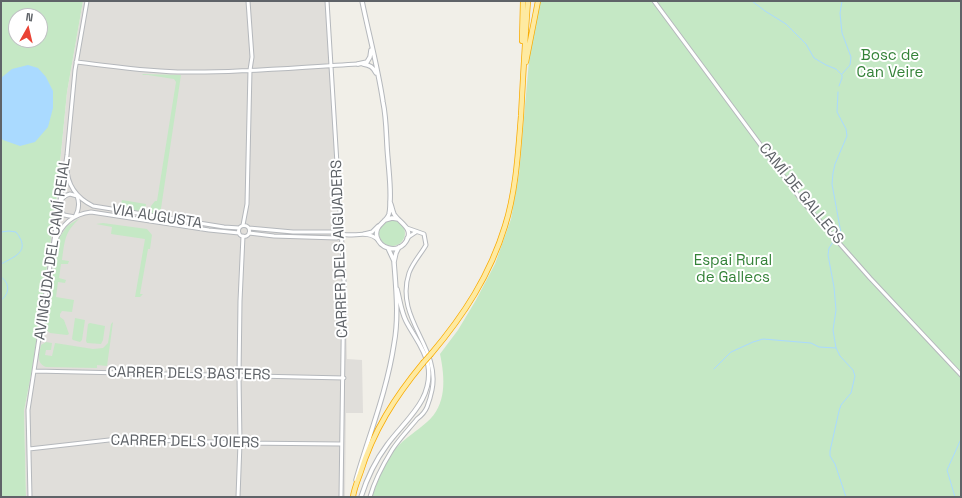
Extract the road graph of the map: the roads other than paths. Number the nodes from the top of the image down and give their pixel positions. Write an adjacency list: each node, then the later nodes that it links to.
1 (87, 1): 10 (street, AVINGUDA DEL CAMÍ REIAL)
2 (248, 1): 14 (street)
3 (327, 1): 13 (street, CARRER DELS AIGUADERS)
4 (362, 1): 9 (street)
5 (523, 1): 12 (highway)
6 (528, 1): 12 (highway)
7 (538, 1): 15 (highway)
8 (654, 1): 43 (street, CAMÍ DE GALLECS)
9 (371, 45): 11 (street); 16 (street)
10 (76, 62): 14 (street); 17 (street, AVINGUDA DEL CAMÍ REIAL)
11 (358, 64): 13 (street); 16 (street)
12 (524, 65): 15 (highway)
13 (330, 66): 14 (street); 32 (street, CARRER DELS AIGUADERS)
14 (250, 70): 24 (street)
15 (523, 73): 49 (highway, bridge)
16 (378, 75): 19 (street)
17 (67, 155): 18 (street, VIA AUGUSTA); 20 (street, AVINGUDA DEL CAMÍ REIAL)
18 (78, 196): 20 (street); 21 (street); 26 (street, VIA AUGUSTA)
19 (390, 202): 22 (street); 23 (street)
20 (59, 205): 21 (street); 38 (street, AVINGUDA DEL CAMÍ REIAL)
21 (75, 217): 30 (street, VIA AUGUSTA); 38 (street)
22 (399, 219): 23 (street); 28 (street)
23 (385, 220): 25 (street)
24 (243, 226): 26 (street); 27 (street)
25 (378, 226): 33 (street); 36 (street)
26 (239, 228): 30 (street)
27 (248, 228): 31 (street); 32 (street)
28 (407, 228): 29 (street); 35 (street)
29 (416, 232): 35 (street); 56 (street)
30 (239, 233): 34 (street)
31 (249, 233): 32 (street); 34 (street)
32 (341, 234): 33 (street); 45 (street, CARRER DELS AIGUADERS)
33 (364, 234): 36 (street)
34 (243, 236): 44 (street)
35 (407, 238): 37 (street)
36 (379, 242): 39 (street)
37 (400, 247): 39 (street); 40 (street)
38 (53, 248): 42 (street, AVINGUDA DEL CAMÍ REIAL)
39 (388, 248): 40 (street)
40 (394, 262): 41 (street)
41 (396, 286): 50 (street); 55 (street)
42 (35, 371): 44 (street, CARRER DELS BASTERS); 48 (street, AVINGUDA DEL CAMÍ REIAL)
43 (961, 375)
44 (239, 376): 45 (street, CARRER DELS BASTERS); 46 (street)
45 (344, 378): 47 (street, CARRER DELS AIGUADERS)
46 (240, 443): 47 (street, CARRER DELS JOIERS); 48 (street, CARRER DELS JOIERS); 52 (street)
47 (341, 444): 53 (street, CARRER DELS AIGUADERS)
48 (29, 449): 51 (street, AVINGUDA DEL CAMÍ REIAL)
49 (358, 479): 50 (highway); 54 (highway)
50 (355, 485): 54 (highway)
51 (30, 497)
52 (238, 497)
53 (341, 497)
54 (354, 497)
55 (361, 497)
56 (370, 497)

